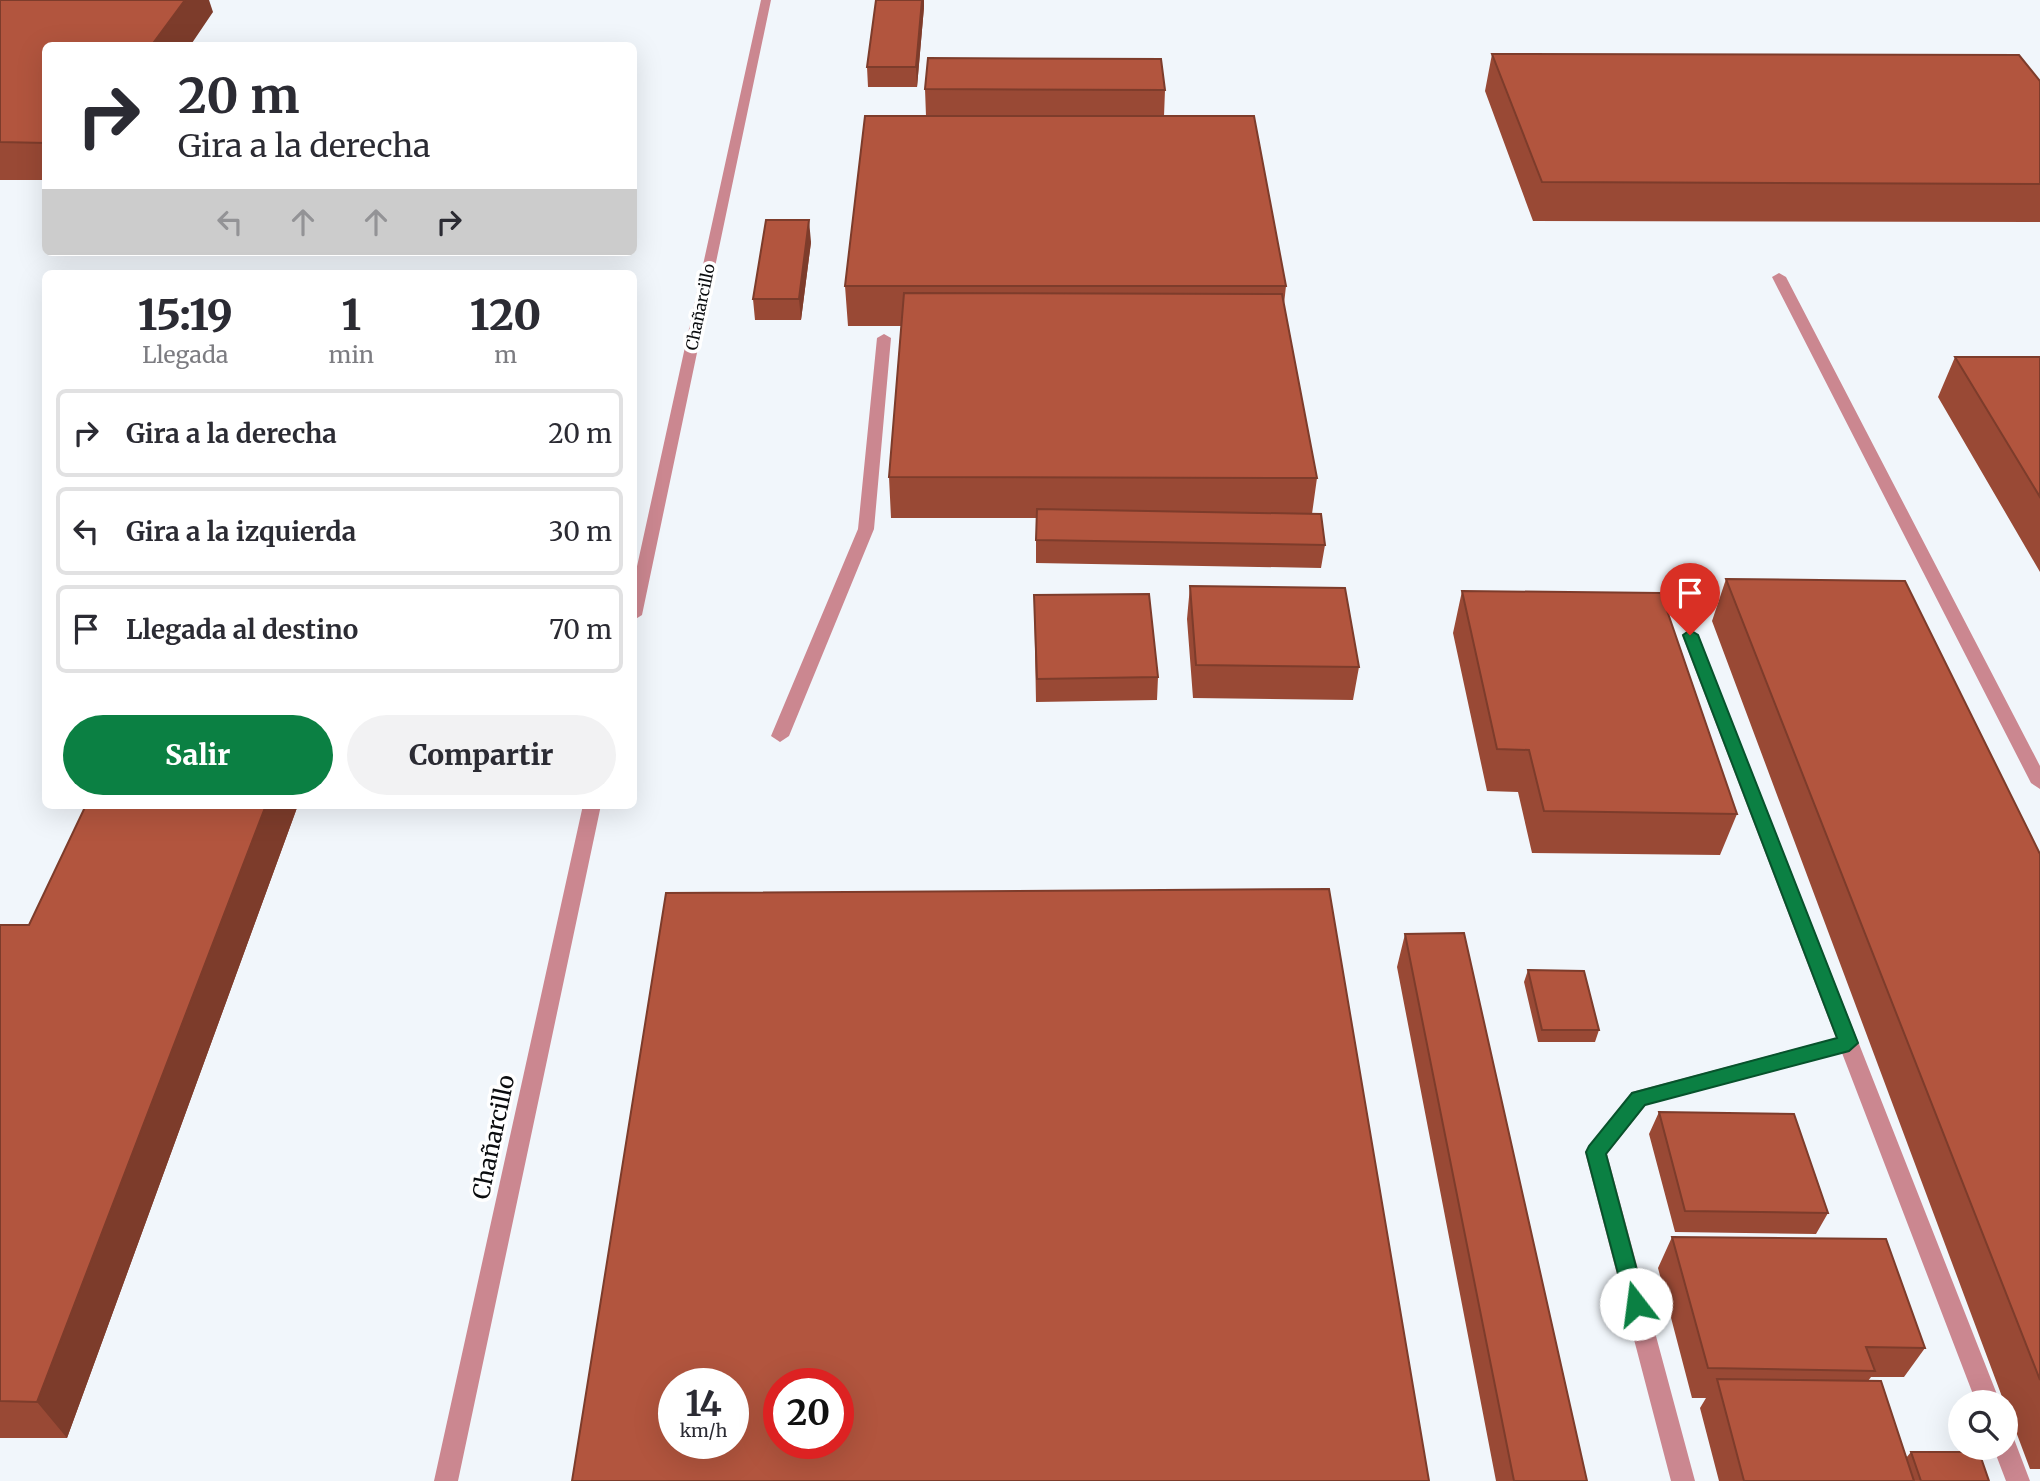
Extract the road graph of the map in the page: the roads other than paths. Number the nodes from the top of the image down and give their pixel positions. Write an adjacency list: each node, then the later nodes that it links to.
1 (766, 0): 4 (street, Chañarcillo)
2 (1779, 277): 7 (street)
3 (884, 338): 6 (street)
4 (637, 601)
5 (1690, 635): 9 (street)
6 (780, 736)
7 (2040, 783)
8 (591, 809): 12 (street, Chañarcillo)
9 (1849, 1043): 10 (street); 13 (street)
10 (1983, 1390)
11 (2010, 1460): 14 (street)
12 (446, 1481)
13 (1683, 1481)
14 (2018, 1481)

